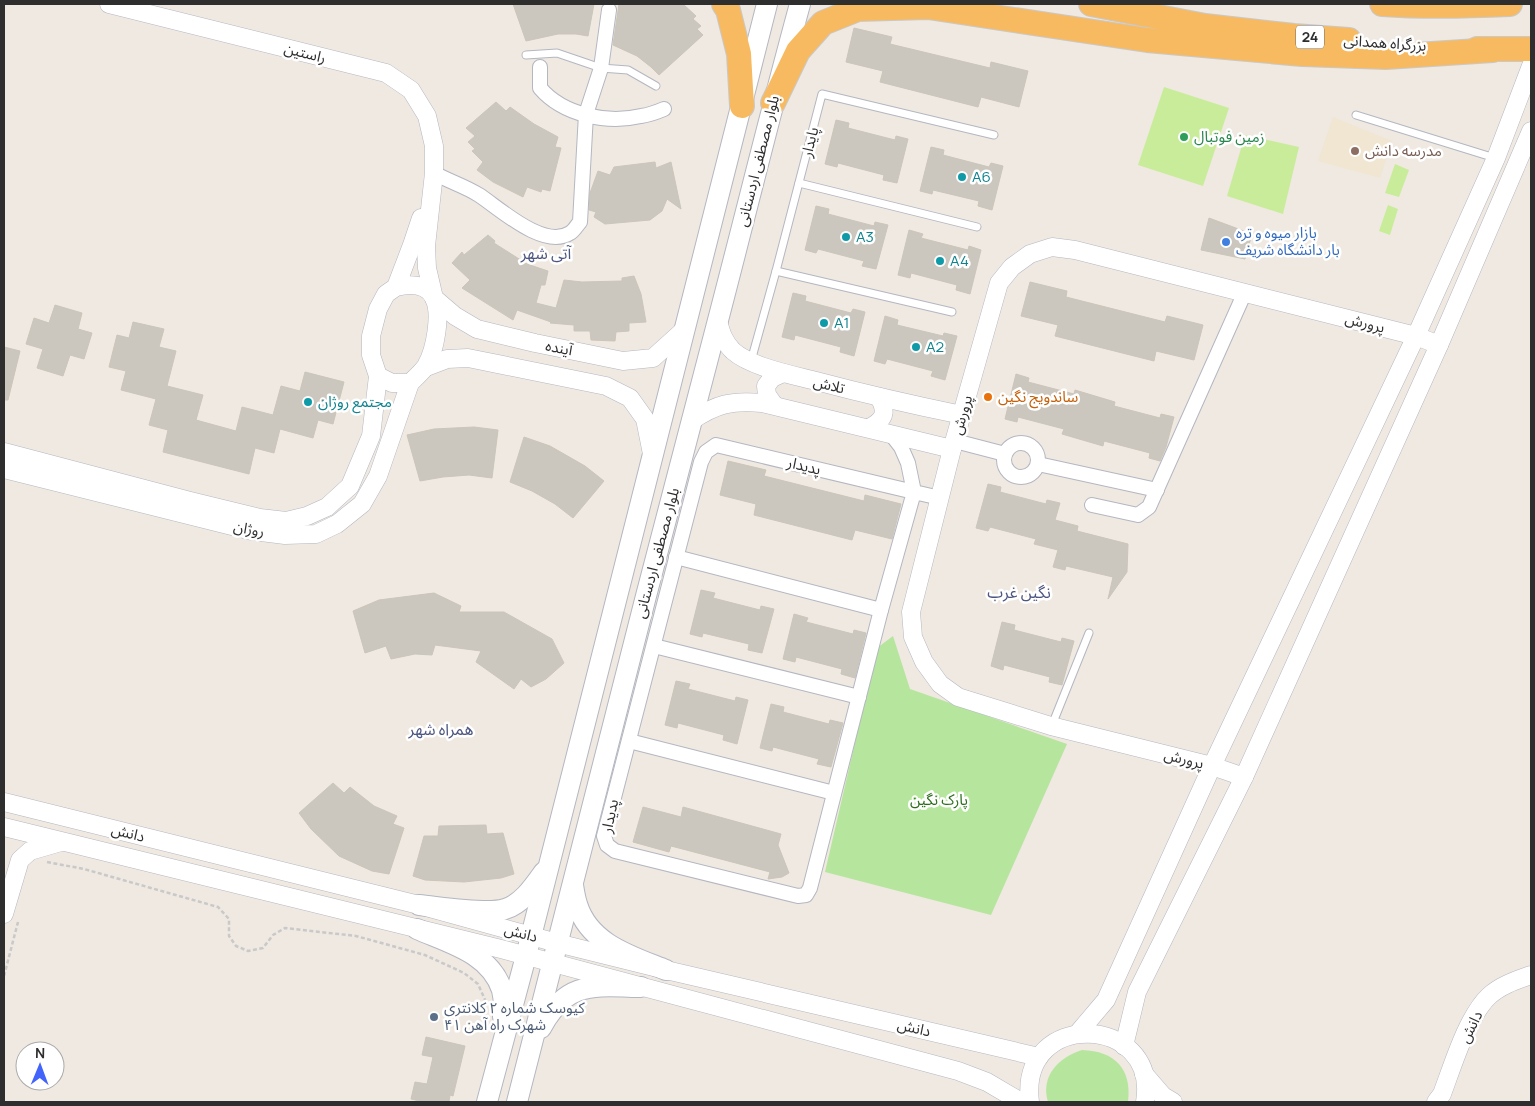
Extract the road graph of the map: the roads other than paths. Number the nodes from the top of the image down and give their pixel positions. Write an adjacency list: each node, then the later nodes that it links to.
1 (109, 4): 25 (street, راستین)
2 (724, 4): 18 (highway)
3 (767, 4): 18 (main road, بلوار مصطفی اردستانی)
4 (800, 4): 17 (main road, بلوار مصطفی اردستانی)
5 (1091, 4): 11 (highway, بزرگراه همدانی / 24)
6 (1382, 4): 8 (highway)
7 (1510, 4): 8 (highway)
8 (1469, 5)
9 (610, 10): 14 (street)
10 (1531, 49): 11 (highway, بزرگراه همدانی / 24)
11 (1492, 50): 17 (highway)
12 (526, 55): 14 (lane)
13 (540, 67): 20 (street)
14 (601, 68): 16 (lane); 20 (street)
15 (1528, 73): 24 (street)
16 (656, 86)
17 (773, 103): 33 (main road, بلوار مصطفی اردستانی)
18 (742, 106): 34 (main road, بلوار مصطفی اردستانی)
19 (664, 109): 20 (street)
20 (586, 114): 25 (street)
21 (1356, 115): 24 (lane)
22 (1531, 131): 36 (street)
23 (994, 135): 26 (lane, پایدار)
24 (1496, 158): 35 (street)
25 (434, 173): 29 (street); 31 (street)
26 (799, 183): 27 (lane); 28 (lane, پایدار)
27 (976, 227)
28 (776, 271): 32 (lane); 37 (lane, پایدار)
29 (396, 287): 31 (street); 40 (street)
30 (1245, 292): 35 (street, پرورش); 44 (street, پرورش); 54 (street)
31 (434, 298): 34 (street, آینده); 38 (street)
32 (952, 312)
33 (718, 321): 37 (street, تلاش); 45 (main road, بلوار مصطفی اردستانی)
34 (684, 330): 50 (main road, بلوار مصطفی اردستانی)
35 (1416, 336): 36 (street, پرورش); 66 (street)
36 (1439, 346): 67 (street)
37 (751, 361): 39 (street, تلاش)
38 (426, 367): 41 (street); 50 (street)
39 (783, 373): 42 (street, تلاش); 43 (street)
40 (378, 376): 41 (street); 58 (street, روژان)
41 (410, 383): 58 (street, روژان)
42 (879, 397): 44 (street, تلاش); 46 (street)
43 (774, 405): 45 (street); 46 (street)
44 (962, 415): 48 (street, پرورش)
45 (691, 421): 72 (main road, بلوار مصطفی اردستانی)
46 (869, 428): 47 (street)
47 (891, 434): 48 (street); 55 (street, پدیدار)
48 (954, 445): 51 (street); 56 (street, پرورش)
49 (4, 452): 58 (street, روژان)
50 (652, 454): 71 (main road, بلوار مصطفی اردستانی)
51 (1005, 454): 52 (street); 52 (street)
52 (1038, 464): 54 (street)
53 (4, 469): 58 (street, روژان)
54 (1157, 490): 57 (street)
55 (914, 492): 56 (street); 59 (street, پدیدار); 60 (street, پدیدار)
56 (940, 498): 64 (street, پرورش)
57 (1092, 505)
58 (188, 508)
59 (676, 557): 60 (street); 62 (street, پدیدار)
60 (882, 610): 63 (street, پدیدار)
61 (1089, 633): 64 (lane)
62 (654, 646): 63 (street); 65 (street, پدیدار)
63 (859, 697): 68 (street, پدیدار)
64 (1051, 726): 66 (street, پرورش)
65 (629, 741): 68 (street); 68 (street, پدیدار)
66 (1212, 766): 67 (street, پرورش); 86 (street)
67 (1244, 777): 88 (street)
68 (834, 793)
69 (4, 802): 76 (street, دانش)
70 (4, 827): 73 (street, دانش)
71 (558, 828): 72 (main road); 74 (main road, بلوار مصطفی اردستانی)
72 (584, 833): 75 (main road, بلوار مصطفی اردستانی)
73 (61, 842): 77 (street); 78 (street, دانش)
74 (548, 866): 76 (main road); 79 (main road, بلوار مصطفی اردستانی)
75 (572, 880): 80 (main road, بلوار مصطفی اردستانی); 83 (main road)
76 (420, 905): 79 (street, دانش)
77 (12, 914)
78 (417, 929): 81 (street, دانش); 87 (main road)
79 (532, 936): 80 (street, دانش); 81 (main road, بلوار مصطفی اردستانی)
80 (557, 943): 82 (main road, بلوار مصطفی اردستانی); 83 (street, دانش)
81 (526, 956): 82 (street, دانش); 87 (main road, بلوار مصطفی اردستانی)
82 (553, 963): 85 (street, دانش); 89 (main road, بلوار مصطفی اردستانی)
83 (666, 970): 90 (street, دانش)
84 (1531, 975): 98 (street, دانش)
85 (641, 987): 89 (main road); 94 (street, دانش)
86 (1078, 1033): 88 (street); 90 (street)
87 (502, 1045): 92 (main road, بلوار مصطفی اردستانی)
88 (1124, 1046): 91 (street)
89 (531, 1047): 93 (main road, بلوار مصطفی اردستانی)
90 (1039, 1057): 95 (street)
91 (1144, 1074): 96 (street); 97 (street)
92 (487, 1102)
93 (517, 1102)
94 (1022, 1102)
95 (1030, 1102)
96 (1144, 1102)
97 (1173, 1102)
98 (1436, 1102)

